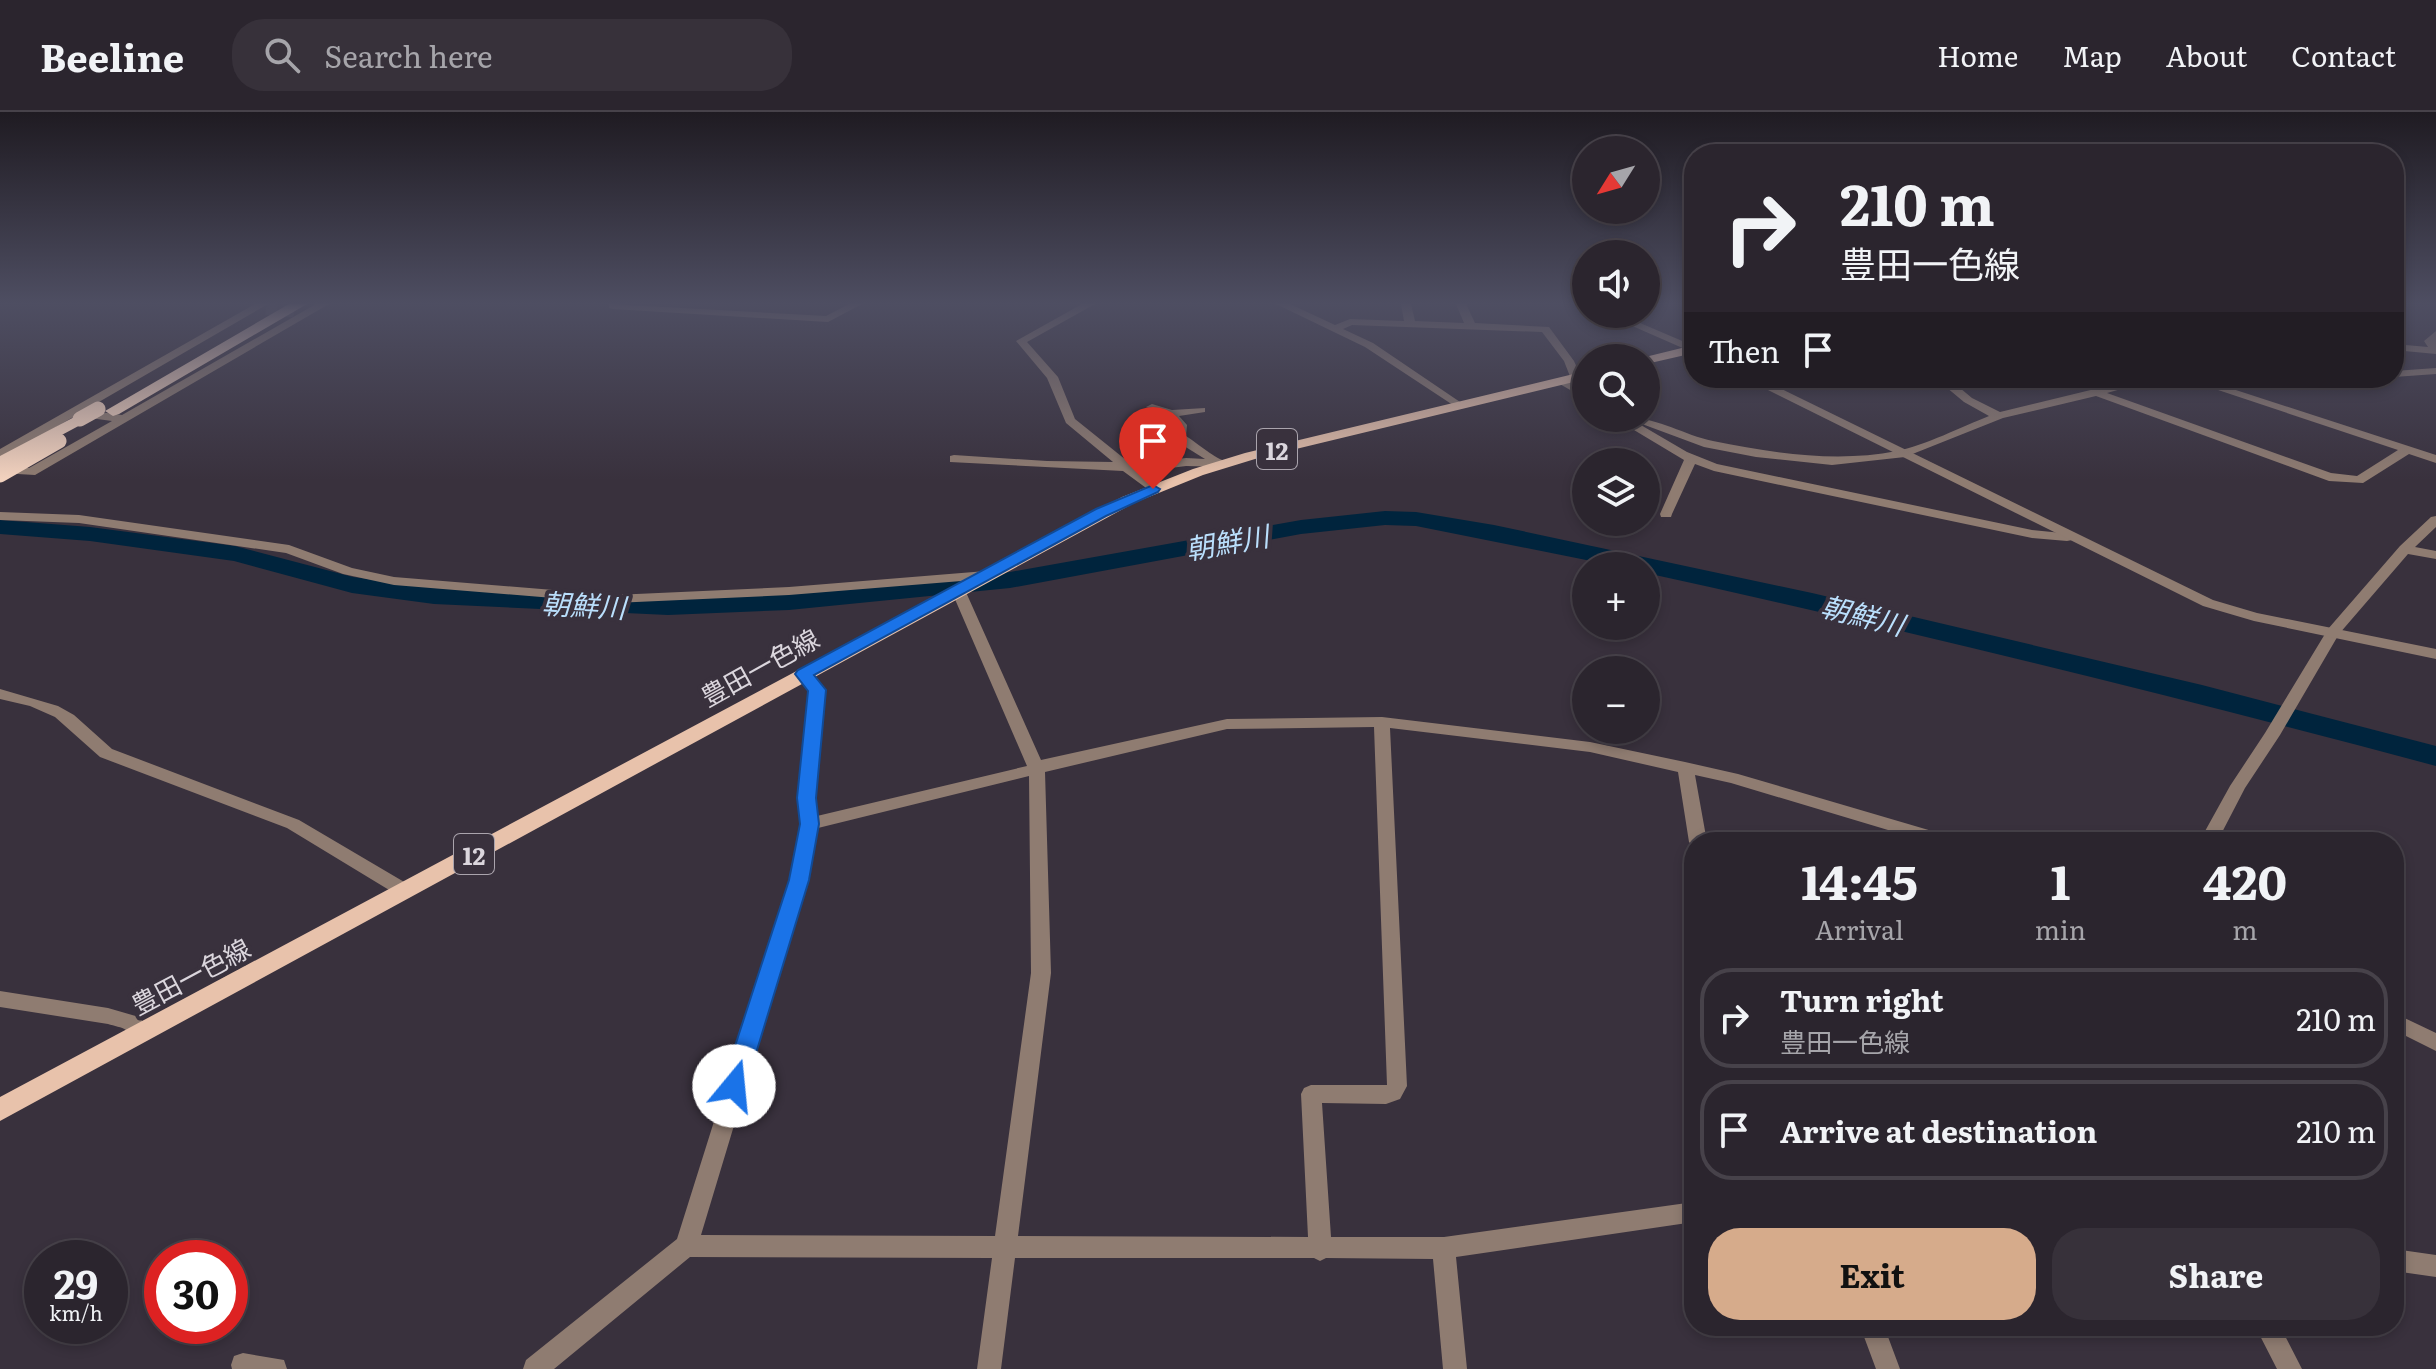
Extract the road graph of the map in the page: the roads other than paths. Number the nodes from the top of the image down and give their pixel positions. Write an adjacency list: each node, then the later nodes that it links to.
1 (177, 363): 17 (street)
2 (196, 363): 17 (highway)
3 (1040, 363): 30 (street)
4 (1398, 363): 13 (street)
5 (2436, 371): 6 (street)
6 (2404, 373)
7 (1572, 378): 13 (main road, 豊田一色線 / 12)
8 (1770, 388): 24 (street)
9 (1953, 388): 18 (street)
10 (2119, 388): 12 (street)
11 (2218, 388): 22 (street)
12 (2098, 394): 18 (street); 22 (street)
13 (1459, 406): 29 (main road, 豊田一色線 / 12)
14 (1152, 407): 16 (street)
15 (1201, 410): 16 (street)
16 (1171, 414): 29 (street)
17 (98, 415): 21 (highway); 21 (street); 31 (street)
18 (1999, 416): 24 (street)
19 (1660, 427): 24 (street)
20 (1645, 432): 25 (street)
21 (50, 436): 23 (street); 28 (highway); 31 (highway, bridge)
22 (2407, 450): 27 (street)
23 (0, 454)
24 (1901, 454): 36 (street)
25 (1691, 458): 33 (street); 36 (street)
26 (954, 459): 30 (street)
27 (2436, 459)
28 (0, 463)
29 (1219, 464): 30 (street); 32 (main road, 豊田一色線 / 12)
30 (1125, 468): 32 (street)
31 (0, 472)
32 (1153, 489): 39 (main road, 豊田一色線 / 12)
33 (1666, 514)
34 (0, 516): 39 (street)
35 (2436, 520): 37 (street)
36 (2067, 537): 41 (street)
37 (2405, 549): 38 (street); 41 (street)
38 (2436, 555)
39 (984, 576): 40 (main road, 豊田一色線 / 12)
40 (953, 593): 43 (main road, 豊田一色線 / 12); 47 (street)
41 (2333, 632): 42 (street); 51 (street)
42 (2436, 654)
43 (804, 674): 48 (street); 52 (main road, 豊田一色線 / 12)
44 (0, 694): 52 (street)
45 (1382, 722): 46 (street); 47 (street); 62 (street)
46 (1685, 767): 49 (street); 50 (street)
47 (1037, 769): 48 (street); 60 (street)
48 (810, 824): 59 (street)
49 (1696, 832)
50 (1915, 832)
51 (2213, 832)
52 (405, 891): 55 (main road, 豊田一色線 / 12)
53 (0, 999): 55 (street)
54 (2404, 1026): 56 (street)
55 (141, 1033): 57 (main road, 豊田一色線 / 12)
56 (2436, 1043)
57 (0, 1110)
58 (1684, 1213): 61 (street)
59 (686, 1246): 60 (street); 69 (street)
60 (1005, 1248): 62 (street); 70 (street)
61 (1444, 1248): 62 (street); 71 (street)
62 (1320, 1250)
63 (2404, 1261): 64 (street)
64 (2436, 1266)
65 (1876, 1336): 72 (street)
66 (2272, 1336): 73 (street)
67 (243, 1365): 68 (street)
68 (275, 1369)
69 (535, 1369)
70 (989, 1369)
71 (1455, 1369)
72 (1888, 1369)
73 (2290, 1369)

